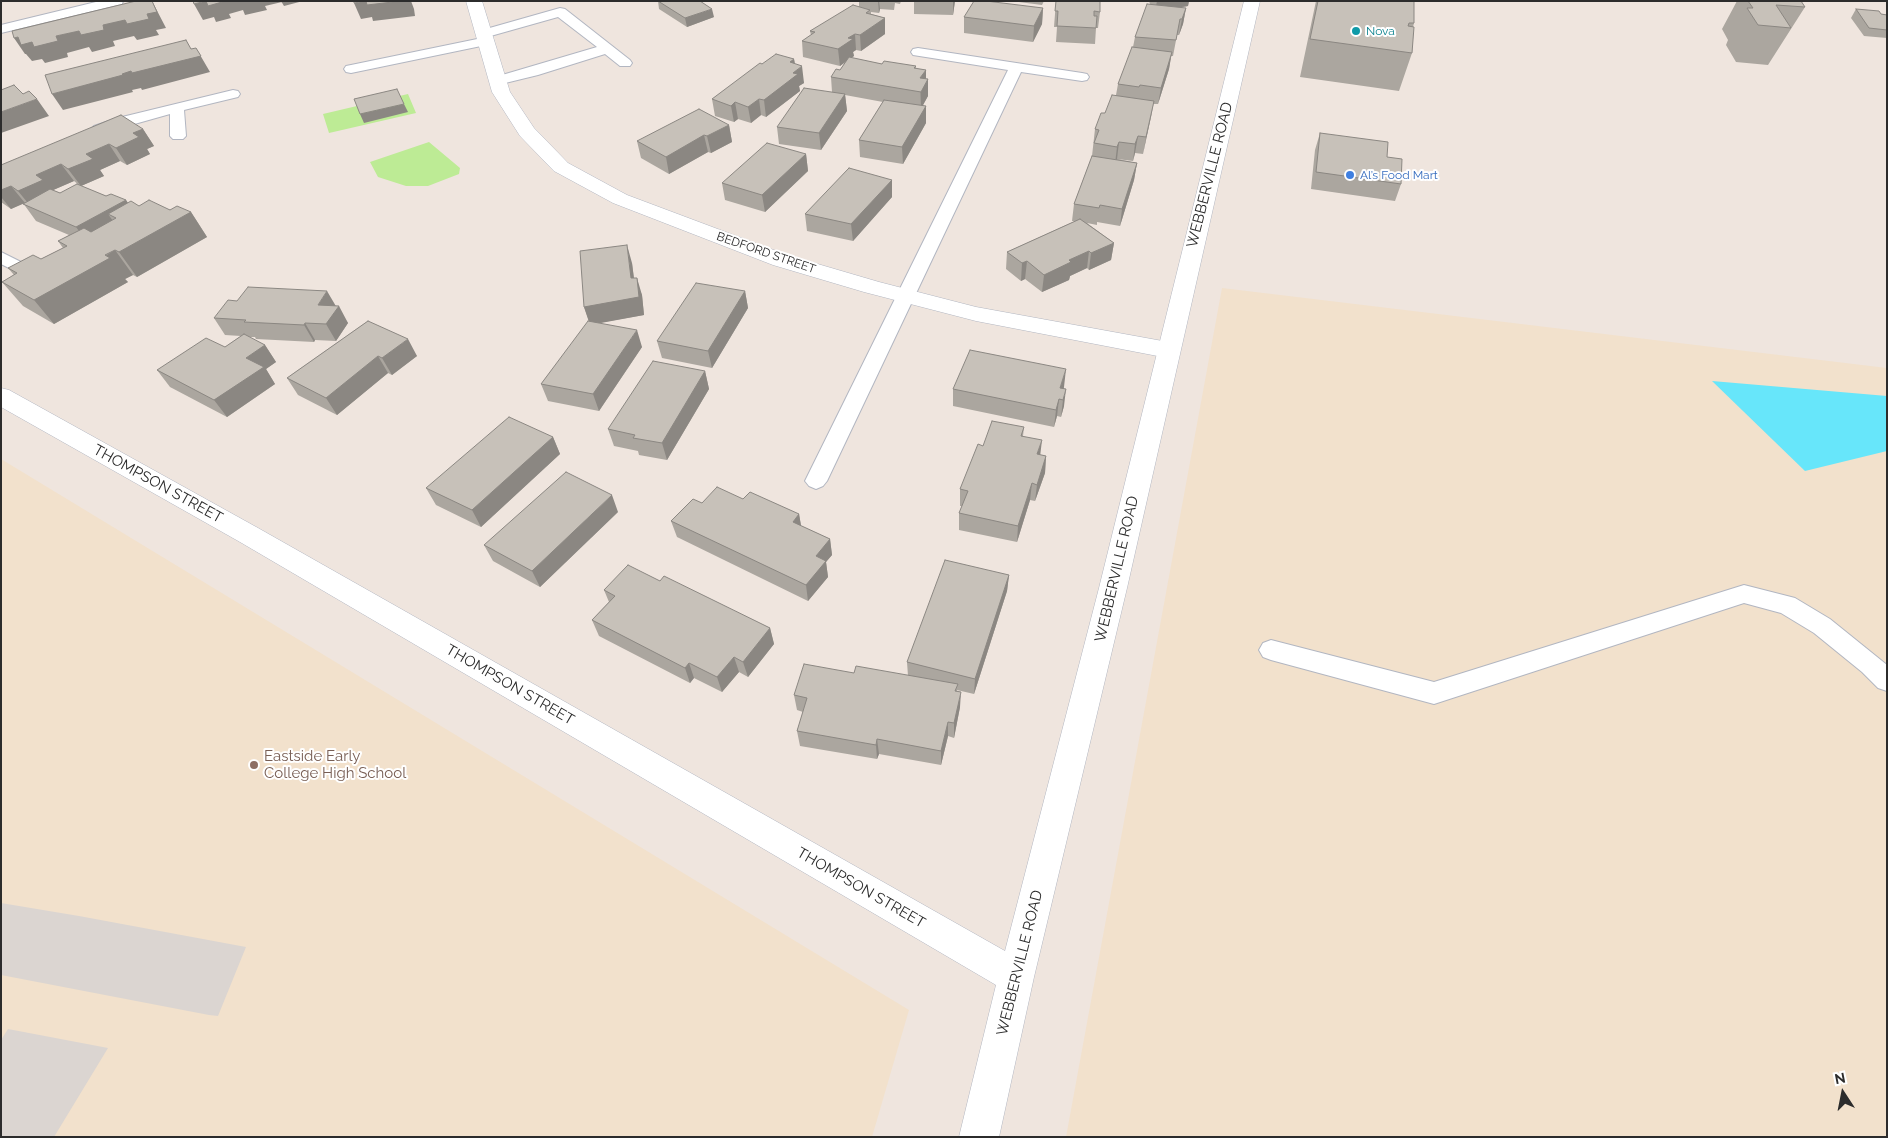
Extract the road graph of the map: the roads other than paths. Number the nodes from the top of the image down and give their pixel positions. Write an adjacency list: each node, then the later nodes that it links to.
1 (118, 1): 4 (lane)
2 (474, 1): 5 (street, BEDFORD STREET)
3 (1252, 1): 20 (street, WEBBERVILLE ROAD)
4 (1, 29)
5 (485, 38): 6 (lane); 10 (lane); 12 (street, BEDFORD STREET)
6 (606, 48): 8 (lane); 12 (lane)
7 (918, 52): 9 (lane)
8 (625, 63)
9 (1016, 67): 11 (lane); 19 (lane)
10 (351, 69)
11 (1082, 77)
12 (497, 81): 19 (street, BEDFORD STREET)
13 (233, 94): 14 (lane)
14 (177, 108): 15 (lane); 16 (lane)
15 (84, 134)
16 (178, 136)
17 (1, 257): 18 (lane)
18 (29, 273)
19 (905, 295): 20 (street, BEDFORD STREET); 22 (lane)
20 (1168, 350): 25 (street, WEBBERVILLE ROAD)
21 (1, 396): 25 (street, THOMPSON STREET)
22 (816, 481)
23 (1271, 650): 24 (lane)
24 (1887, 681)
25 (1016, 978): 26 (street, WEBBERVILLE ROAD)
26 (979, 1137)

